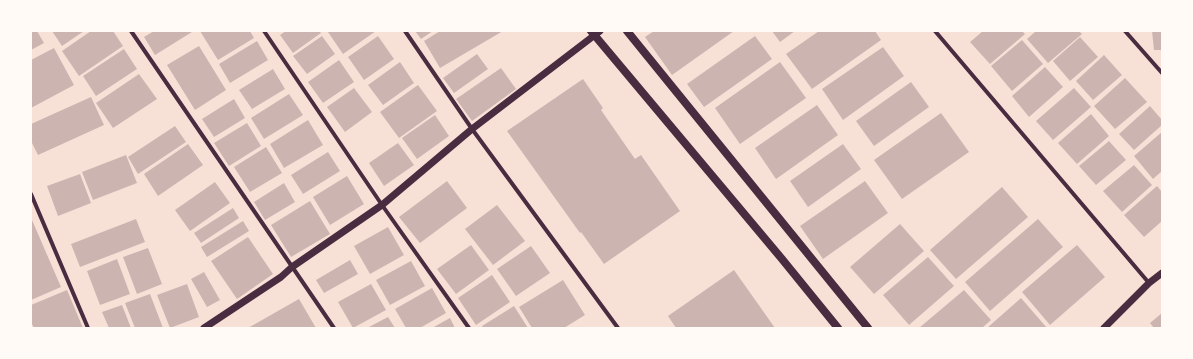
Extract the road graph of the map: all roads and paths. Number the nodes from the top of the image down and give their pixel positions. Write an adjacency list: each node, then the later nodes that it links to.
1 (131, 31): 12 (street)
2 (264, 31): 11 (street)
3 (405, 31): 9 (street)
4 (627, 31): 21 (main road)
5 (935, 31): 14 (street)
6 (1125, 31): 8 (street)
7 (595, 32): 9 (street); 20 (main road)
8 (1162, 73)
9 (472, 129): 11 (street); 19 (street)
10 (31, 194): 15 (street)
11 (382, 205): 12 (street); 18 (street)
12 (292, 267): 16 (street); 17 (street)
13 (1162, 273): 14 (street)
14 (1149, 283): 22 (street)
15 (88, 328)
16 (204, 328)
17 (334, 328)
18 (468, 328)
19 (618, 328)
20 (838, 328)
21 (868, 328)
22 (1104, 328)

